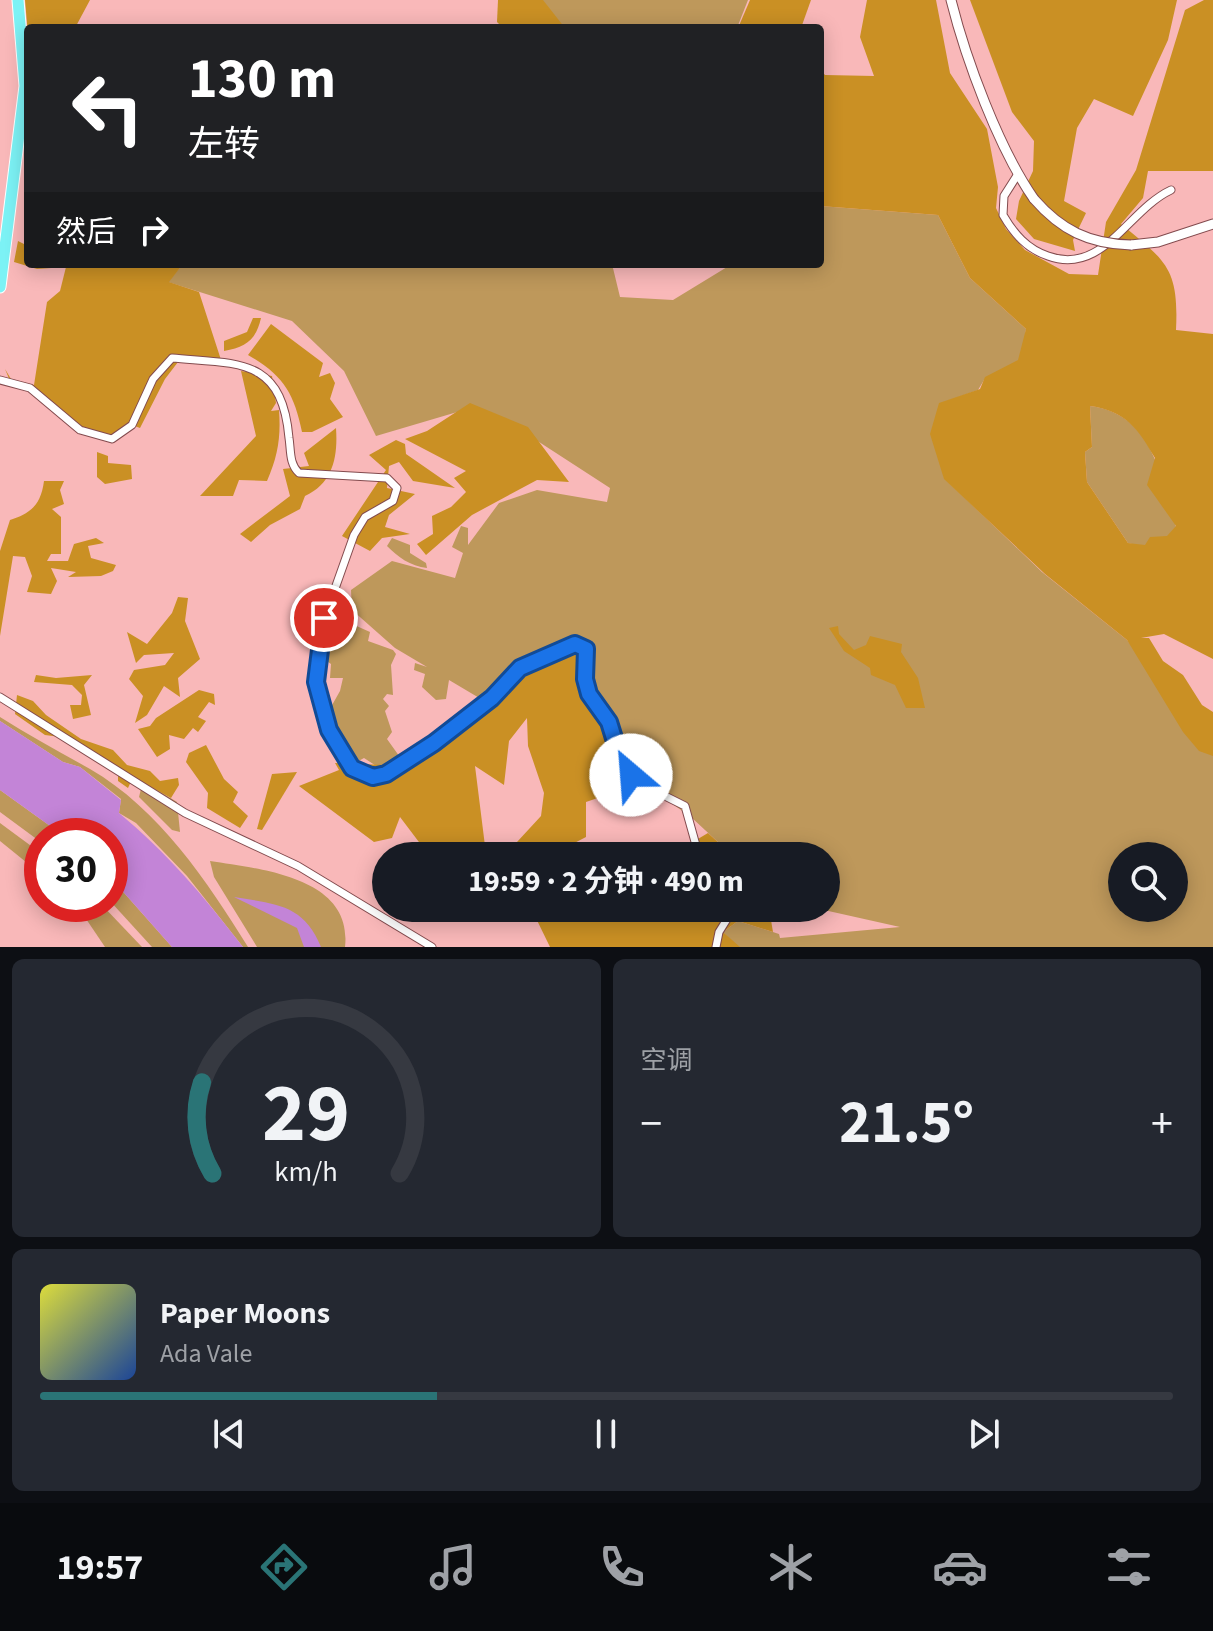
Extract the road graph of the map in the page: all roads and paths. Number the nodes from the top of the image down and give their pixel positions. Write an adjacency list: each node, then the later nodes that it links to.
1 (18, 0): 3 (main road)
2 (951, 0): 5 (street)
3 (24, 74)
4 (24, 94): 8 (main road)
5 (1018, 174): 6 (street); 7 (street, bridge)
6 (1171, 190)
7 (1213, 224)
8 (0, 287)
9 (0, 380): 11 (street)
10 (0, 697): 13 (street)
11 (695, 842)
12 (725, 922): 14 (street)
13 (432, 947)
14 (716, 947)

